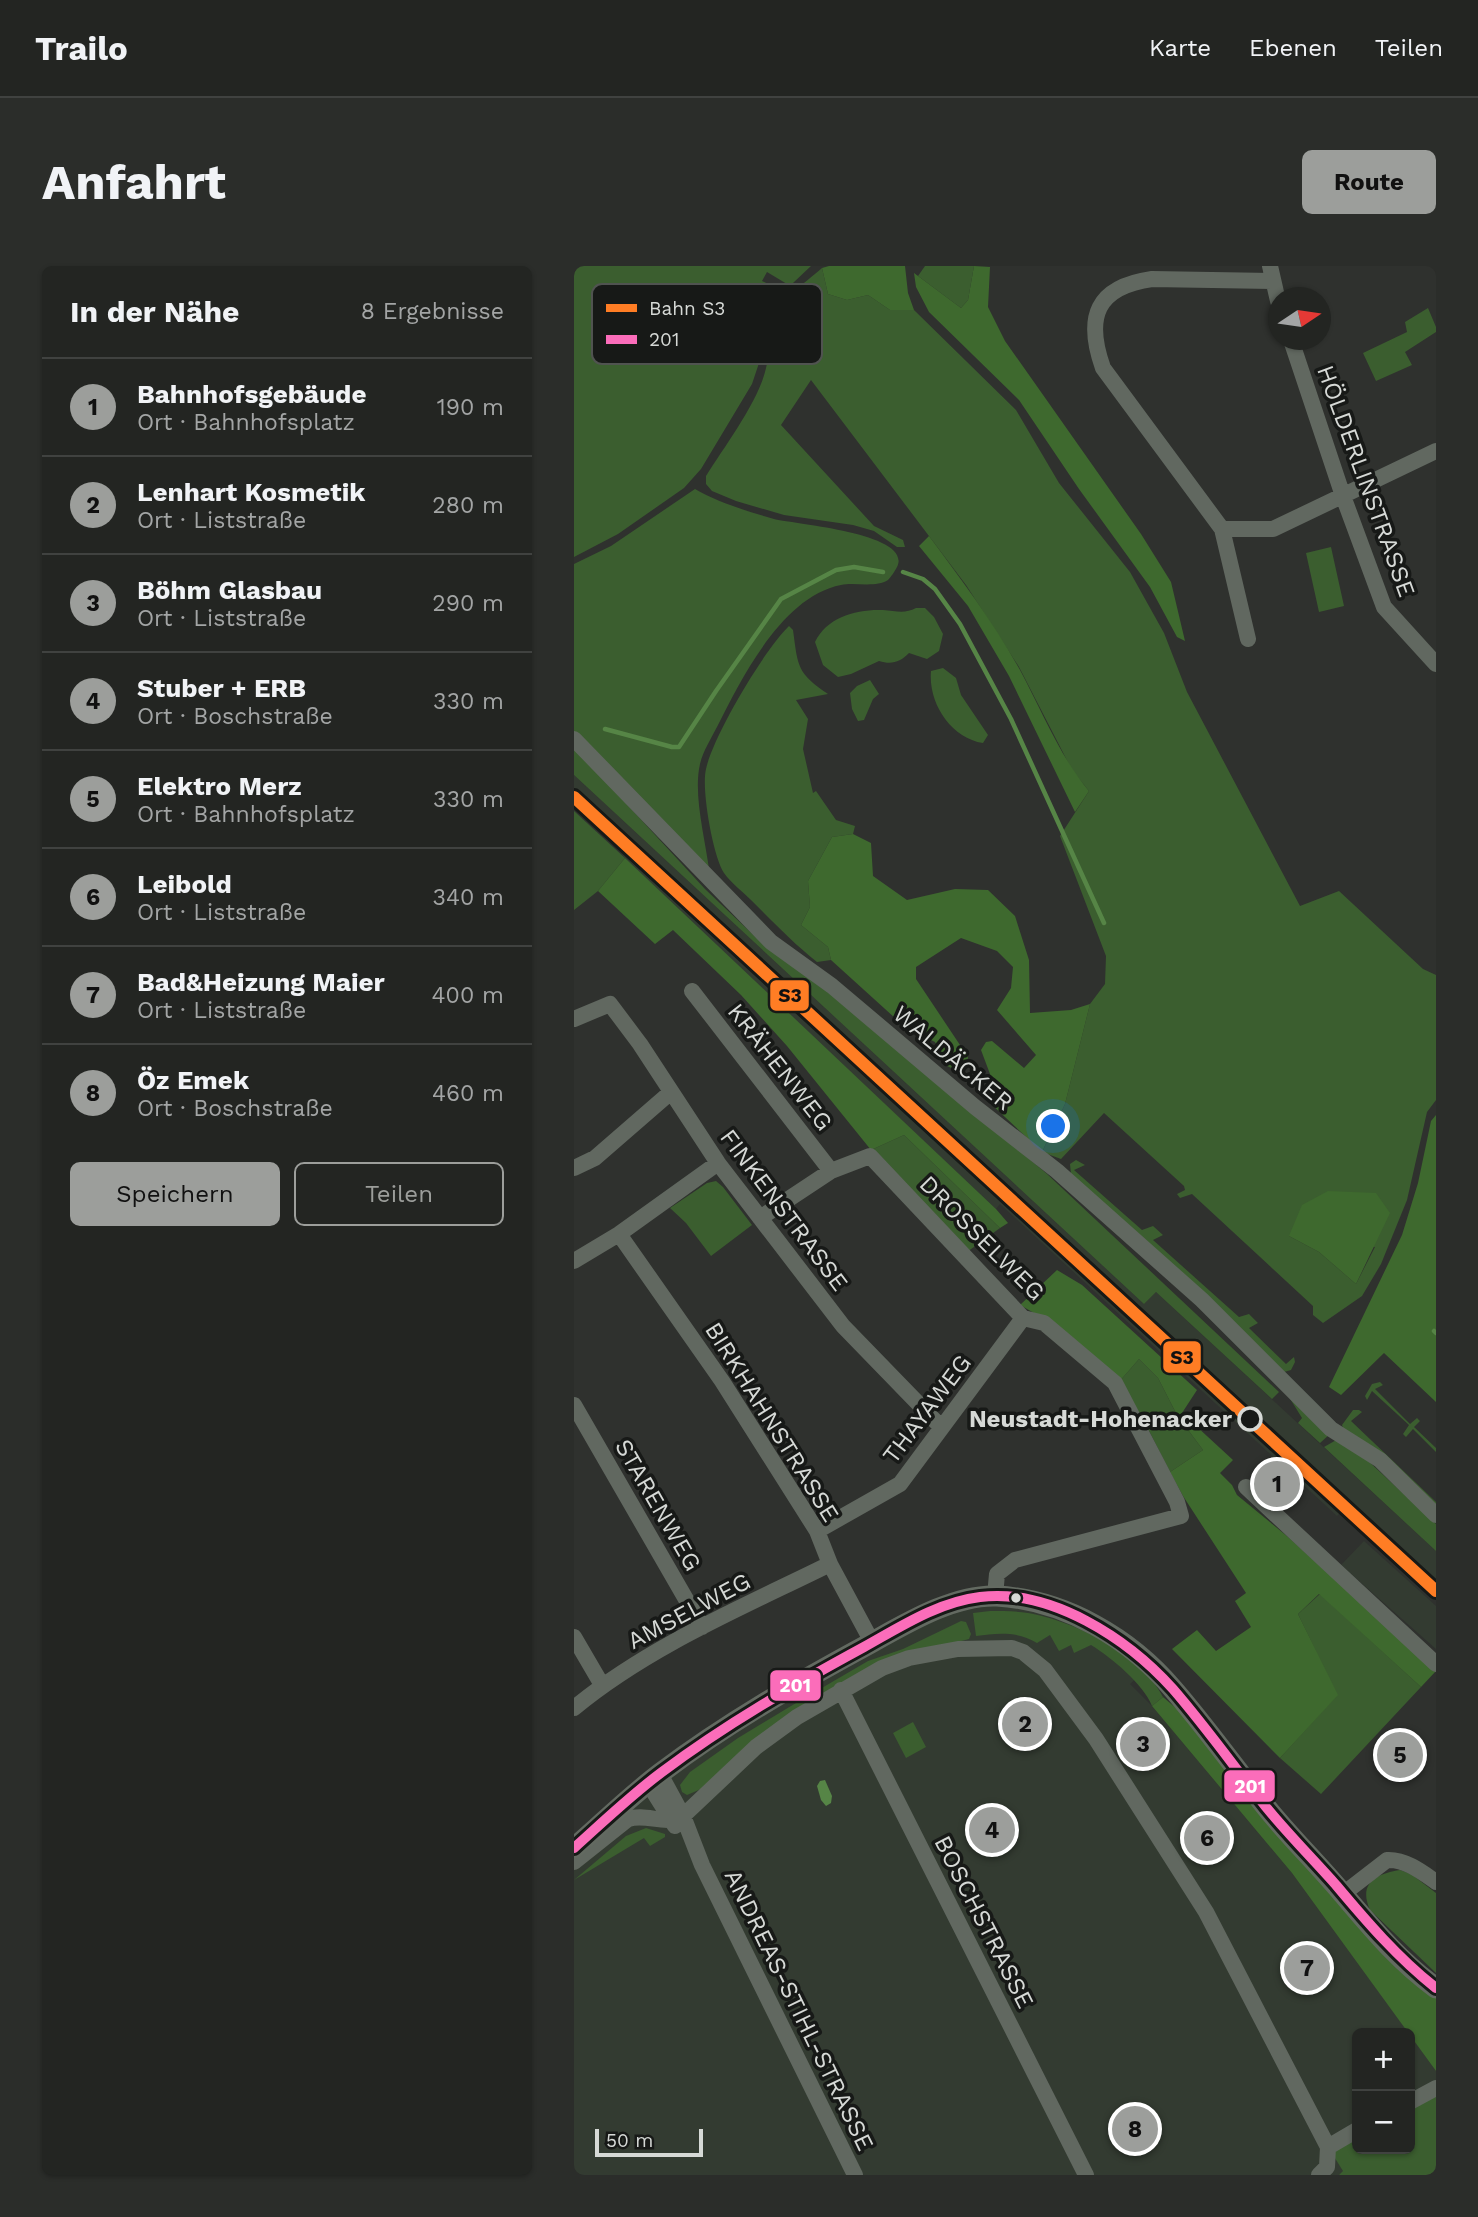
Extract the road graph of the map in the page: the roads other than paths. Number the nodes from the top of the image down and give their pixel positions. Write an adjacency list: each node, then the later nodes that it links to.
1 (1271, 273): 5 (street)
2 (1294, 350): 4 (street, HÖLDERLINSTRASSE)
3 (1436, 451): 4 (street)
4 (1343, 496): 5 (street); 7 (street, HÖLDERLINSTRASSE)
5 (1222, 529): 6 (street)
6 (1248, 639)
7 (1436, 664)
8 (574, 739): 22 (street, WALDÄCKER)
9 (692, 991): 14 (street, KRÄHENWEG)
10 (574, 1019): 11 (street, FINKENSTRASSE)
11 (671, 1092): 12 (street, FINKENSTRASSE); 13 (street)
12 (718, 1163): 15 (street, FINKENSTRASSE); 16 (street)
13 (574, 1168)
14 (831, 1171): 15 (street); 18 (street, DROSSELWEG)
15 (760, 1218): 20 (street, FINKENSTRASSE)
16 (619, 1234): 17 (street); 23 (street, BIRKHAHNSTRASSE)
17 (575, 1259)
18 (1023, 1318): 20 (street, THAYAWEG); 25 (street, DROSSELWEG)
19 (574, 1405): 26 (street, STARENWEG)
20 (942, 1427): 23 (street, THAYAWEG)
21 (1246, 1487): 29 (street)
22 (1436, 1515)
23 (817, 1531): 24 (street, BIRKHAHNSTRASSE)
24 (830, 1564): 26 (street, AMSELWEG); 28 (street, BIRKHAHNSTRASSE)
25 (995, 1596): 28 (street); 38 (street)
26 (702, 1627): 30 (street, AMSELWEG)
27 (574, 1637): 30 (street)
28 (872, 1642): 33 (street)
29 (1436, 1664)
30 (602, 1685): 32 (street, AMSELWEG)
31 (841, 1690): 34 (street); 43 (street); 46 (street, BOSCHSTRASSE)
32 (574, 1708)
33 (654, 1779): 34 (street, ANDREAS-STIHL-STRASSE); 35 (street)
34 (671, 1819): 36 (street); 45 (street, ANDREAS-STIHL-STRASSE)
35 (574, 1848)
36 (574, 1862)
37 (1436, 1882): 38 (street)
38 (1343, 1895): 39 (street)
39 (1436, 1988)
40 (1436, 2088): 41 (street)
41 (1415, 2099)
42 (1352, 2133): 43 (street)
43 (1328, 2147): 44 (street)
44 (1323, 2171)
45 (855, 2175)
46 (1086, 2175)

